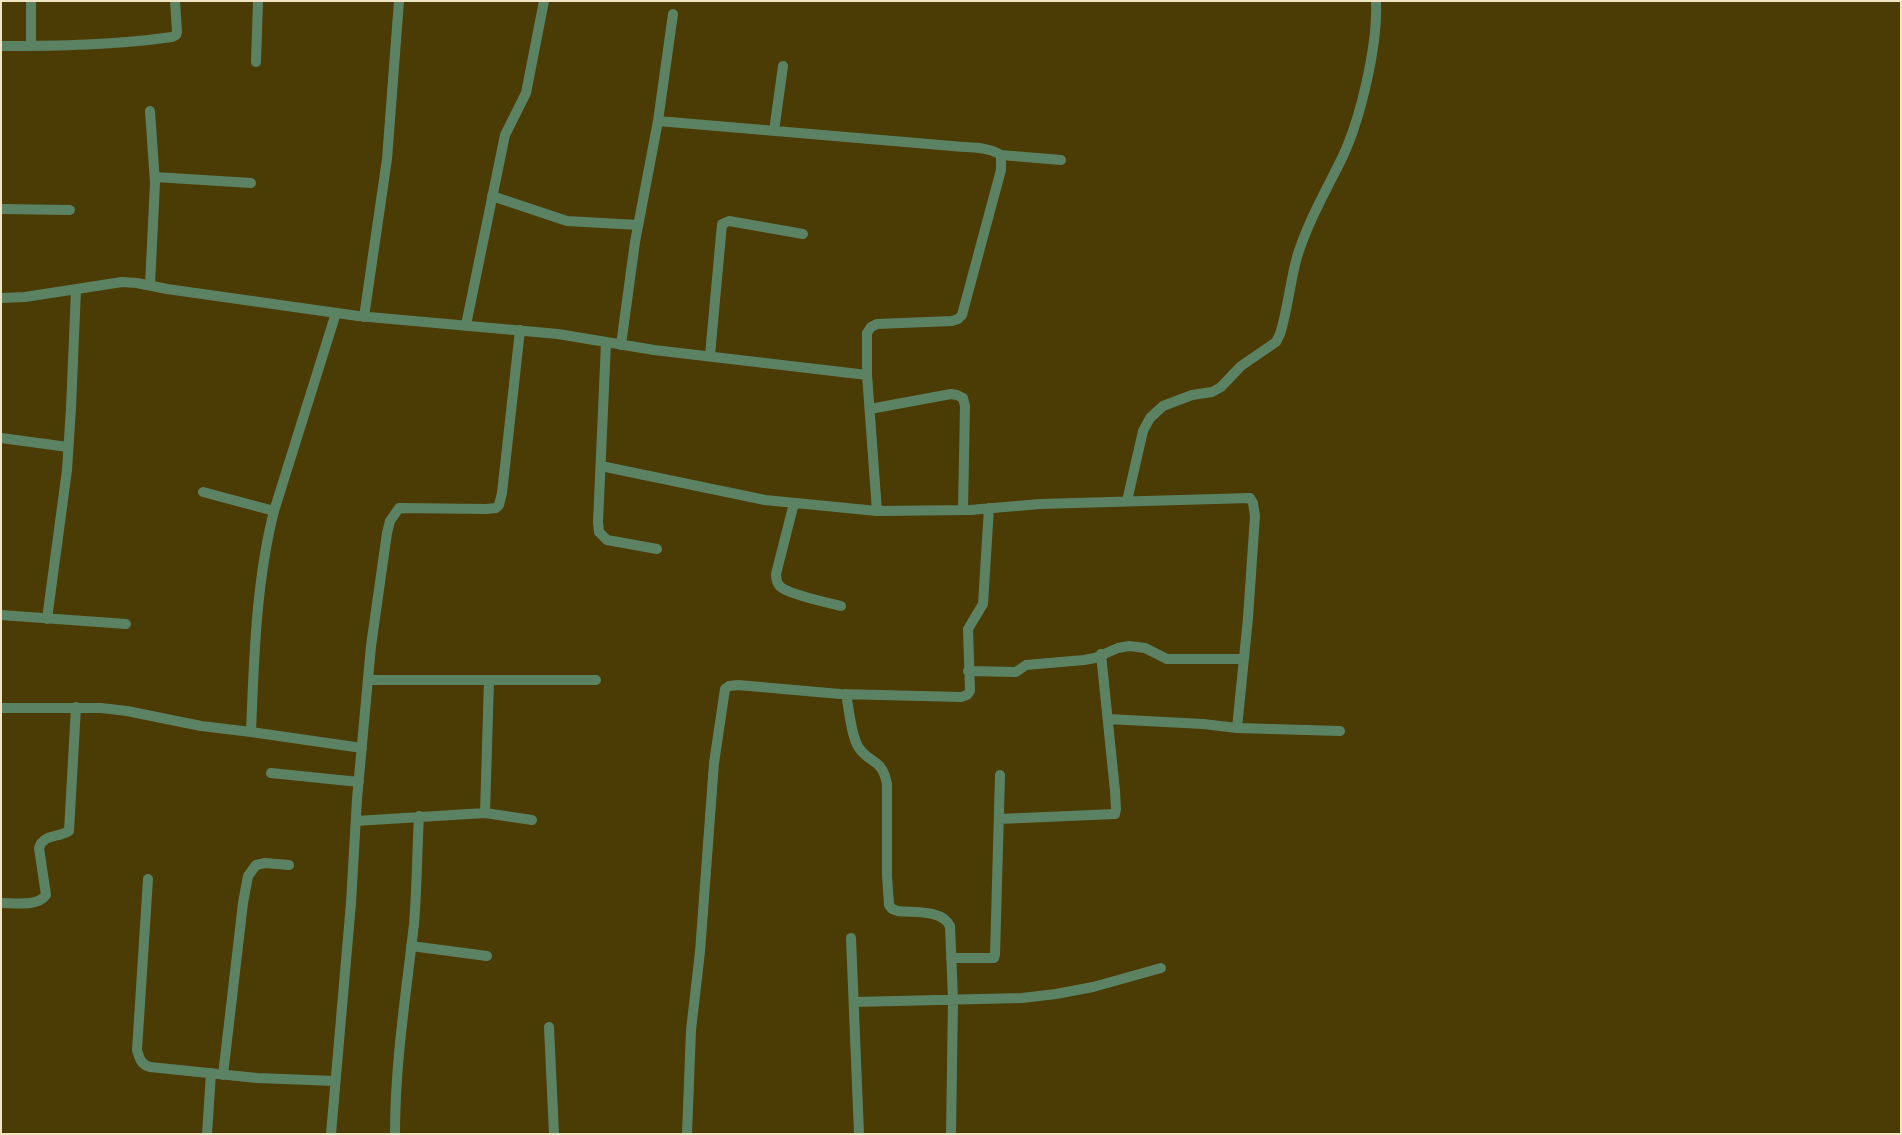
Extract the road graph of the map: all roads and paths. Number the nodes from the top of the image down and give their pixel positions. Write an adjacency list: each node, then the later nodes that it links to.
1 (31, 1): 9 (street)
2 (176, 1): 9 (street)
3 (258, 1): 10 (street)
4 (400, 1): 28 (street)
5 (544, 1): 19 (street)
6 (1376, 1): 40 (street)
7 (673, 14): 13 (street)
8 (1, 46): 9 (street)
9 (31, 46)
10 (256, 62)
11 (782, 66): 14 (street)
12 (150, 110): 17 (street)
13 (658, 121): 14 (street); 22 (street)
14 (774, 131): 15 (street)
15 (1001, 155): 16 (street); 34 (street)
16 (1061, 160)
17 (155, 177): 18 (street); 24 (street)
18 (251, 183)
19 (492, 196): 22 (street); 29 (street)
20 (1, 209): 21 (street)
21 (70, 210)
22 (638, 225): 32 (street)
23 (804, 234): 33 (street)
24 (150, 285): 25 (street); 27 (street)
25 (76, 290): 26 (street); 37 (street)
26 (1, 298)
27 (336, 313): 28 (street); 44 (street)
28 (364, 317): 29 (street)
29 (466, 325): 30 (street)
30 (520, 330): 31 (street); 54 (street)
31 (606, 343): 32 (street); 38 (street)
32 (622, 345): 33 (street)
33 (710, 355): 34 (street)
34 (867, 375): 35 (street)
35 (870, 409): 43 (street); 45 (street)
36 (1, 438): 37 (street)
37 (68, 447): 49 (street)
38 (602, 466): 41 (street); 46 (street)
39 (203, 492): 44 (street)
40 (1127, 501): 42 (street); 52 (street)
41 (794, 503): 45 (street); 47 (street)
42 (989, 508): 43 (street); 53 (street)
43 (963, 510): 45 (street)
44 (274, 511): 63 (street)
45 (877, 511)
46 (657, 549)
47 (841, 606)
48 (1, 615): 49 (street)
49 (47, 619): 50 (street)
50 (126, 624)
51 (1102, 654): 52 (street); 53 (street); 60 (street)
52 (1244, 660): 61 (street)
53 (968, 671): 57 (street)
54 (368, 680): 55 (street); 64 (street)
55 (489, 680): 56 (street); 68 (street)
56 (596, 680)
57 (846, 694): 79 (street); 91 (street)
58 (76, 707): 59 (street); 63 (street); 75 (street)
59 (1, 708)
60 (1108, 719): 61 (street); 70 (street)
61 (1237, 728): 62 (street)
62 (1340, 731)
63 (251, 732): 64 (street)
64 (362, 748): 67 (street)
65 (271, 773): 67 (street)
66 (1000, 775): 70 (street)
67 (359, 782): 72 (street)
68 (484, 813): 69 (street); 71 (street)
69 (419, 816): 72 (street); 77 (street)
70 (999, 819): 79 (street)
71 (532, 820)
72 (356, 821): 86 (street)
73 (289, 865): 85 (street)
74 (148, 879): 84 (street)
75 (1, 903)
76 (851, 938): 82 (street)
77 (411, 946): 78 (street); 89 (street)
78 (487, 956)
79 (951, 958): 81 (street)
80 (1161, 968): 81 (street)
81 (953, 999): 82 (street); 93 (street)
82 (854, 1002): 92 (street)
83 (549, 1026): 90 (street)
84 (212, 1074): 85 (street); 87 (street)
85 (223, 1075): 86 (street)
86 (335, 1081): 88 (street)
87 (207, 1134)
88 (331, 1134)
89 (395, 1134)
90 (554, 1134)
91 (687, 1134)
92 (859, 1134)
93 (951, 1134)

